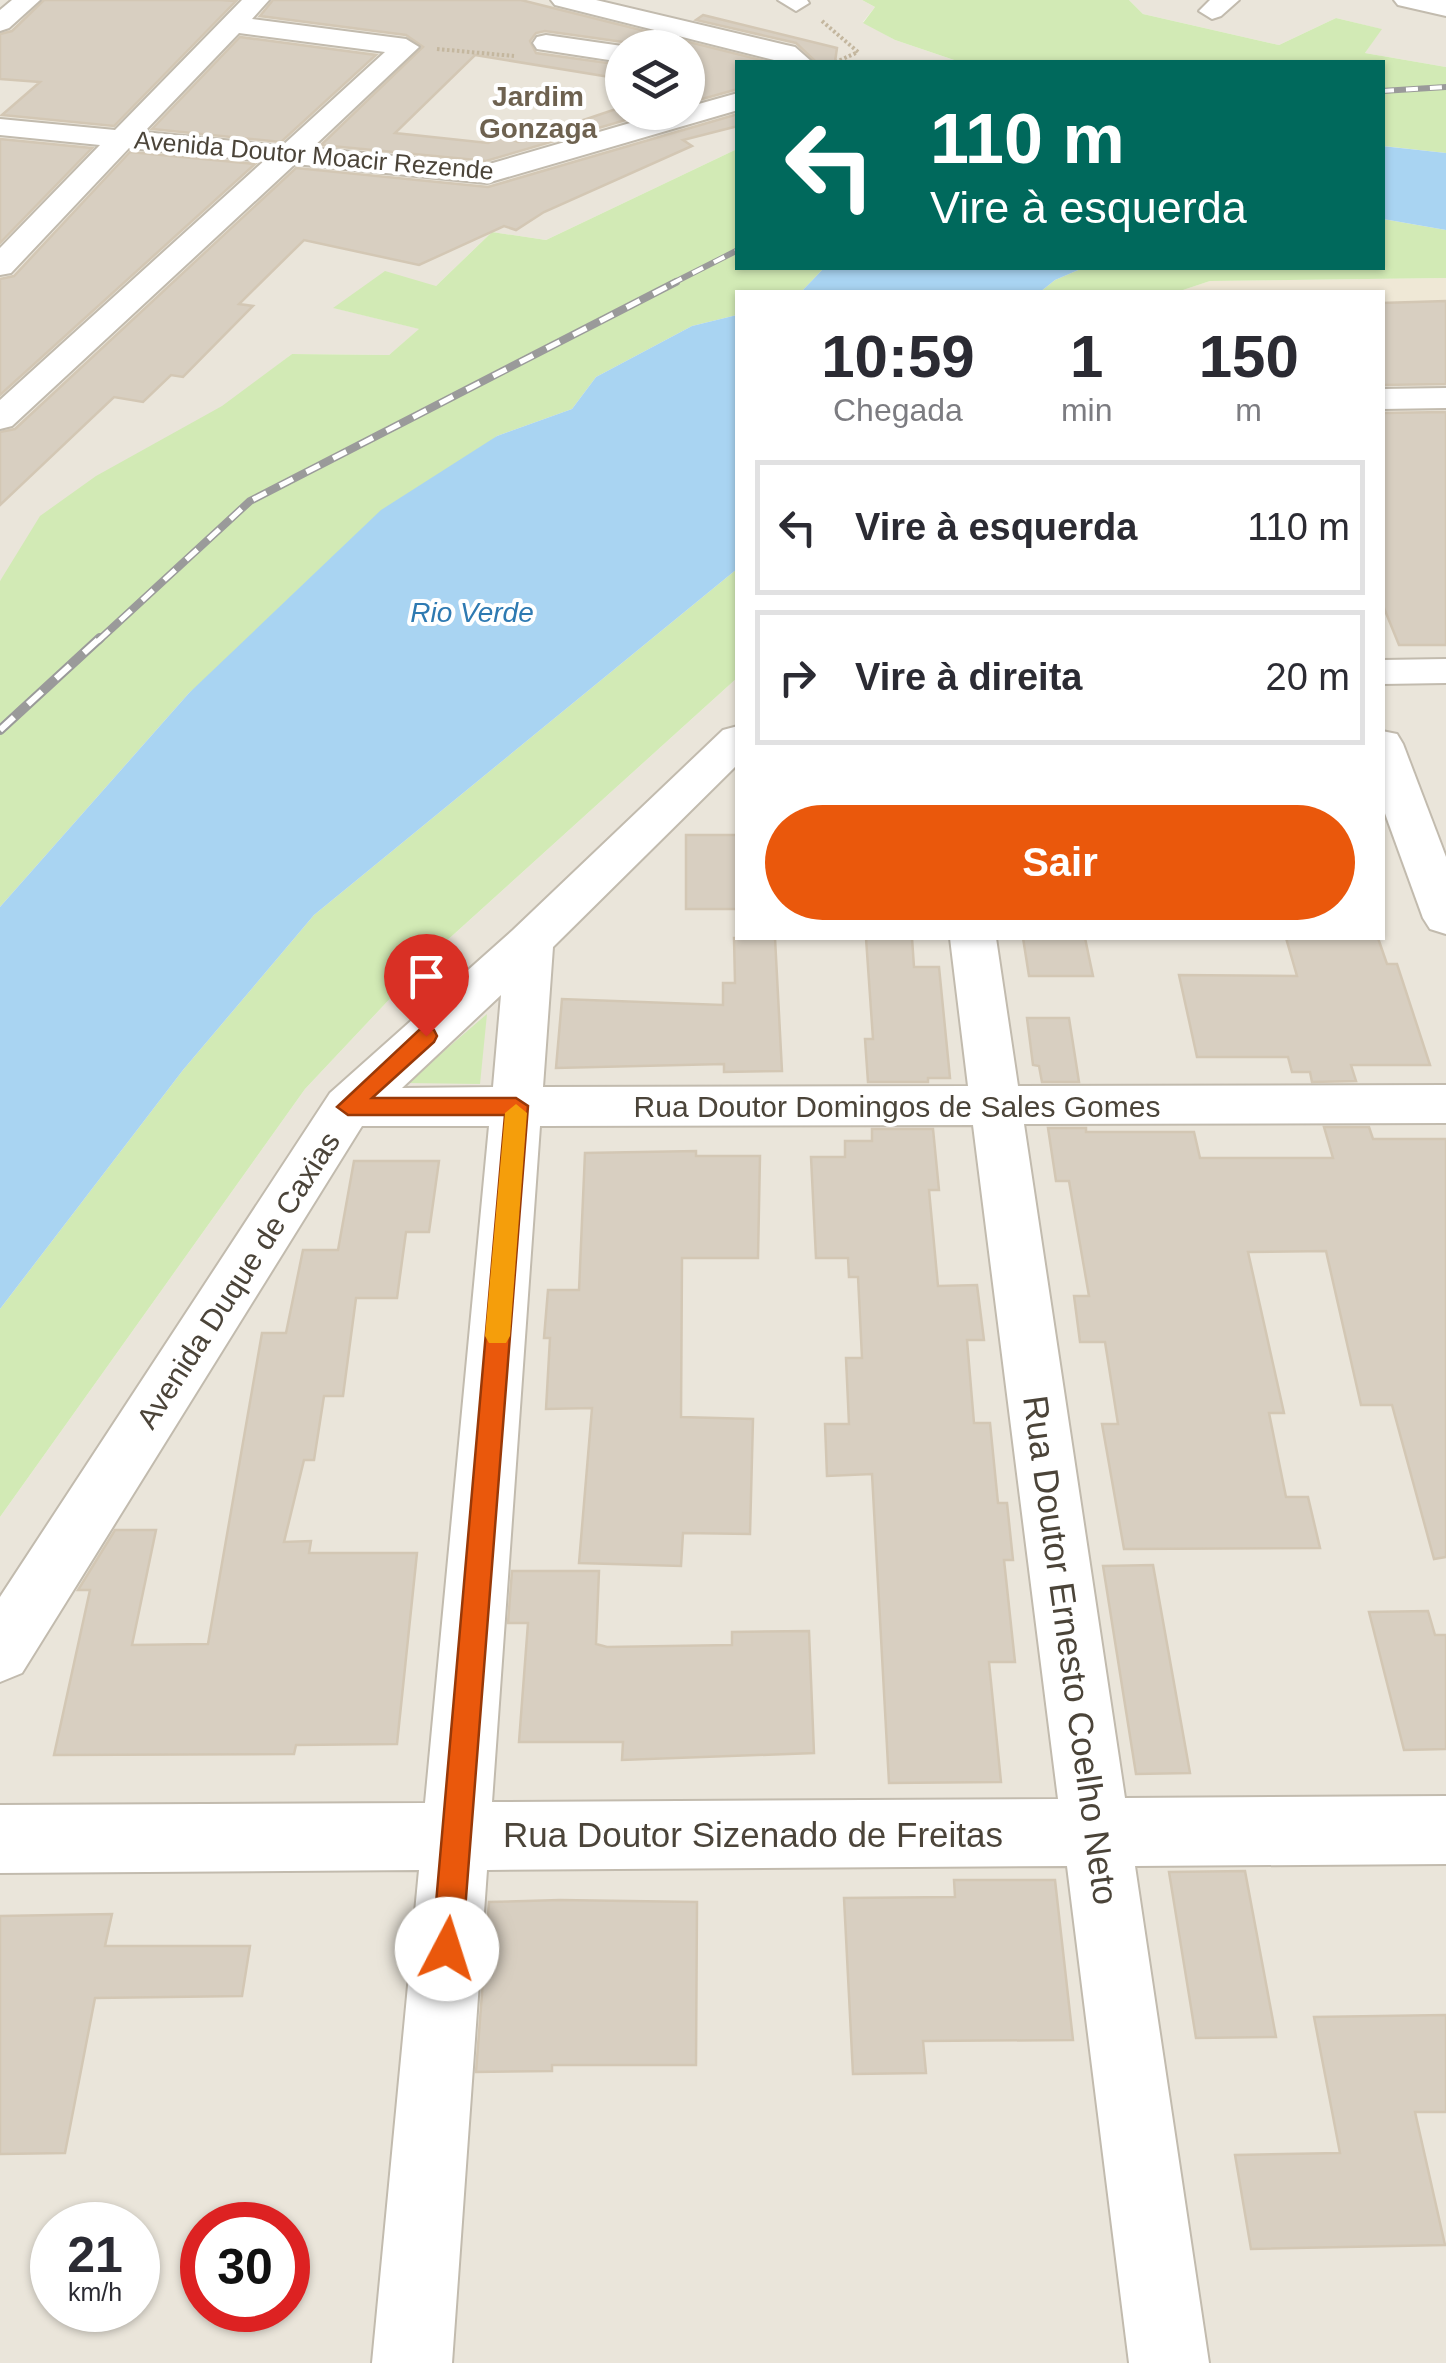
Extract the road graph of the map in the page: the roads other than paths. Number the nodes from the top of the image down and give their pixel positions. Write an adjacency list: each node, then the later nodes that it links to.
1 (27, 0): 6 (street)
2 (256, 0): 7 (street)
3 (564, 0): 8 (street)
4 (1407, 0): 5 (street)
5 (1446, 8)
6 (0, 22)
7 (233, 24): 15 (street); 16 (street)
8 (750, 44): 10 (street); 12 (street)
9 (538, 50): 11 (street)
10 (705, 51)
11 (605, 53)
12 (796, 60)
13 (735, 102): 16 (street, Avenida Doutor Moacir Rezende)
14 (0, 127): 15 (street, Avenida Doutor Moacir Rezende)
15 (123, 139): 16 (street, Avenida Doutor Moacir Rezende); 17 (street)
16 (291, 156): 20 (street)
17 (0, 266)
18 (1446, 398): 19 (street)
19 (1385, 399)
20 (0, 419)
21 (1385, 672): 22 (street)
22 (1446, 672)
23 (735, 742): 27 (street, Avenida Duque de Caxias)
24 (1385, 752): 25 (street)
25 (1446, 918)
26 (973, 940): 30 (street, Rua Doutor Ernesto Coelho Neto)
27 (530, 942): 29 (street); 31 (street, Avenida Duque de Caxias)
28 (1446, 1104): 30 (street, Rua Doutor Domingos de Sales Gomes)
29 (516, 1106): 30 (street, Rua Doutor Domingos de Sales Gomes); 31 (street, Rua Doutor Domingos de Sales Gomes); 35 (street)
30 (996, 1106): 34 (street, Rua Doutor Ernesto Coelho Neto)
31 (348, 1107): 32 (street, Avenida Duque de Caxias)
32 (0, 1652)
33 (1446, 1830): 34 (street, Rua Doutor Sizenado de Freitas)
34 (1096, 1832): 35 (street, Rua Doutor Sizenado de Freitas); 38 (street, Rua Doutor Ernesto Coelho Neto)
35 (456, 1836): 36 (street, Rua Doutor Sizenado de Freitas); 37 (street)
36 (0, 1840)
37 (412, 2363)
38 (1169, 2363)

